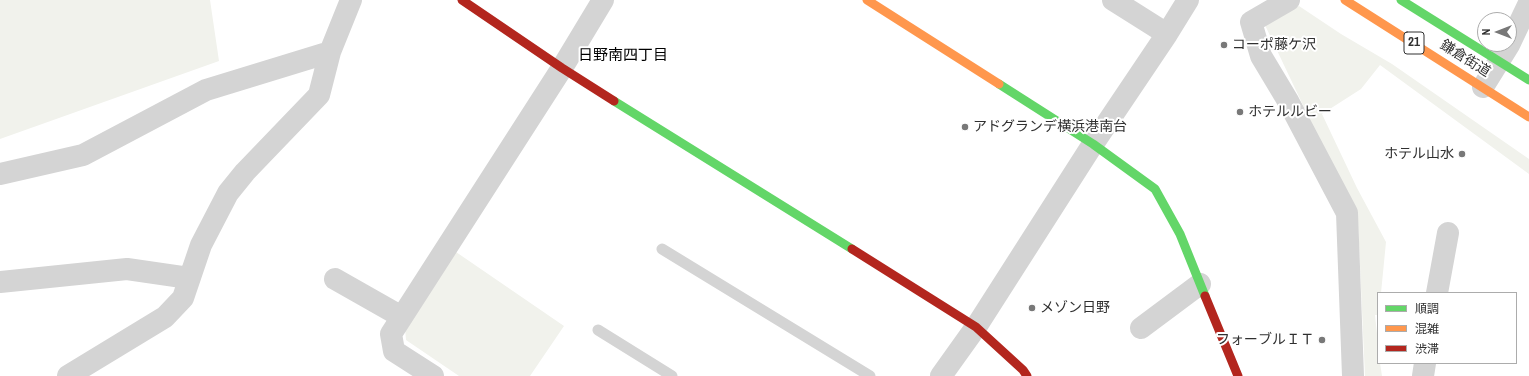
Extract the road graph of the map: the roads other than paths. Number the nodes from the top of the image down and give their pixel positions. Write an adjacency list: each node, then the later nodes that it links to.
1 (351, 0): 12 (street)
2 (462, 0): 14 (street)
3 (603, 0): 14 (street)
4 (867, 0): 18 (street)
5 (1113, 0): 11 (street)
6 (1188, 0): 11 (street)
7 (1290, 0): 39 (street)
8 (1345, 0): 16 (street, 鎌倉街道 / 21)
9 (1401, 0): 13 (street, 鎌倉街道 / 21)
10 (1529, 2): 13 (street)
11 (1167, 34): 18 (street)
12 (330, 52): 19 (street); 22 (street)
13 (1500, 61): 15 (street, 鎌倉街道 / 21); 16 (street)
14 (562, 68): 27 (street); 28 (street)
15 (1529, 80)
16 (1484, 87): 17 (street, 鎌倉街道 / 21)
17 (1529, 117)
18 (1093, 144): 25 (street); 28 (street)
19 (0, 174)
20 (1448, 233): 26 (street)
21 (662, 249): 35 (lane)
22 (189, 278): 24 (street); 32 (street)
23 (335, 279): 27 (street)
24 (0, 282)
25 (1200, 284): 29 (street); 38 (street)
26 (1437, 292)
27 (402, 317): 33 (street)
28 (976, 327): 36 (street); 37 (street)
29 (1141, 328)
30 (598, 330): 34 (lane)
31 (1425, 364): 40 (street)
32 (68, 376)
33 (433, 376)
34 (672, 376)
35 (870, 376)
36 (941, 376)
37 (1027, 376)
38 (1238, 376)
39 (1353, 376)
40 (1423, 376)

